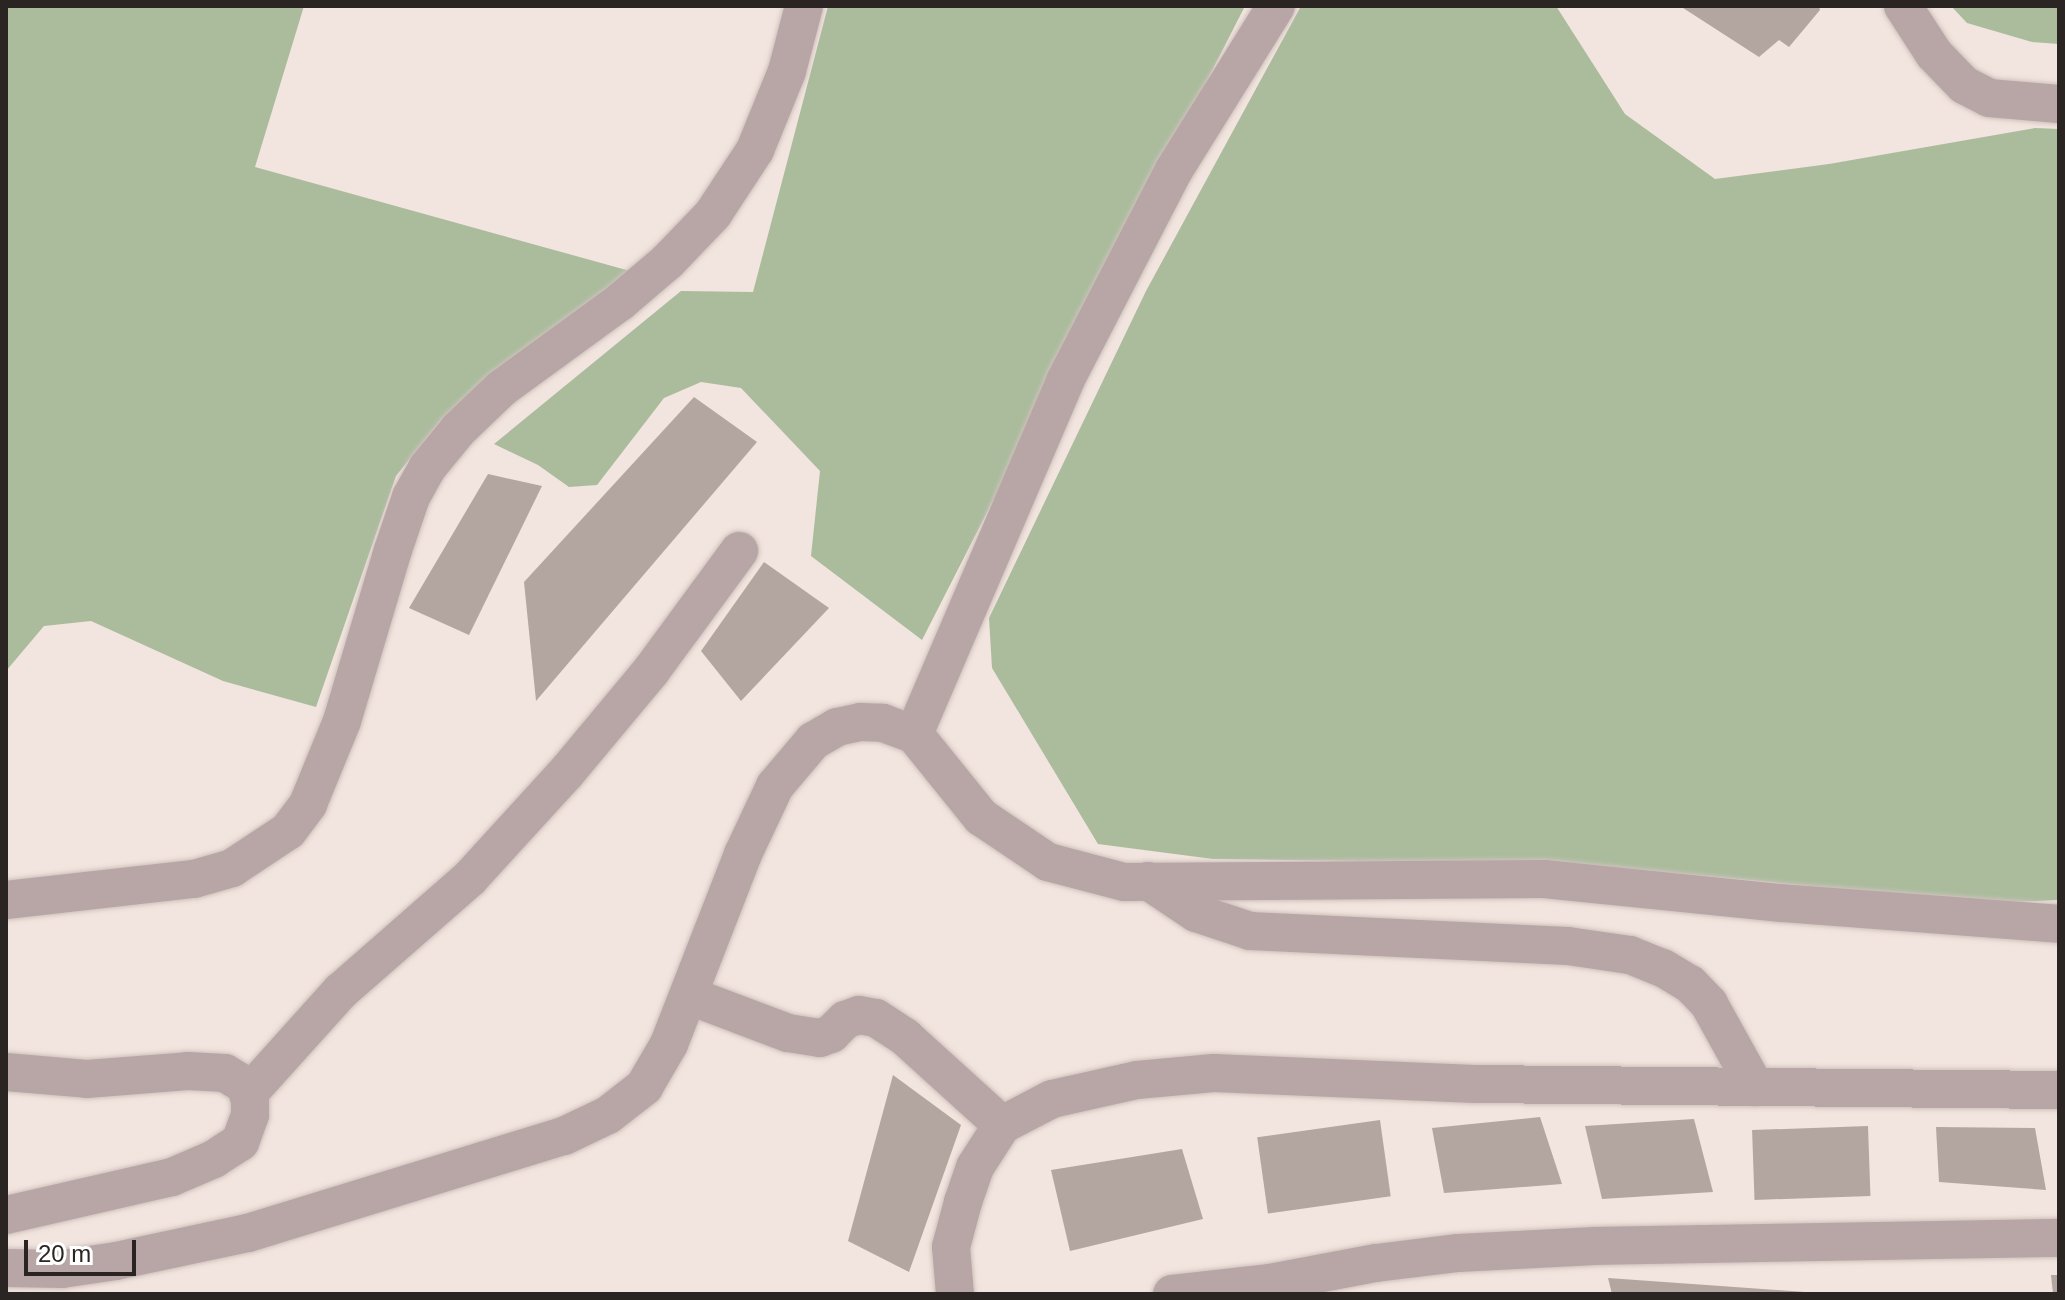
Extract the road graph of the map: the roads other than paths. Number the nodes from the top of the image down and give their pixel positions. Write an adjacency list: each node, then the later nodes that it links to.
1 (804, 6): 8 (street)
2 (1276, 6): 6 (street)
3 (1903, 6): 4 (street)
4 (2059, 104)
5 (739, 551): 14 (street)
6 (914, 734): 7 (street); 10 (street)
7 (1148, 881): 9 (street); 12 (street)
8 (6, 900)
9 (2059, 924)
10 (690, 996): 15 (street); 18 (street)
11 (6, 1072): 14 (street)
12 (1755, 1087): 13 (street); 15 (street)
13 (2059, 1090)
14 (249, 1093): 16 (street)
15 (1002, 1125): 19 (street)
16 (6, 1215)
17 (2059, 1238): 20 (street)
18 (6, 1268)
19 (955, 1294)
20 (1172, 1294)

